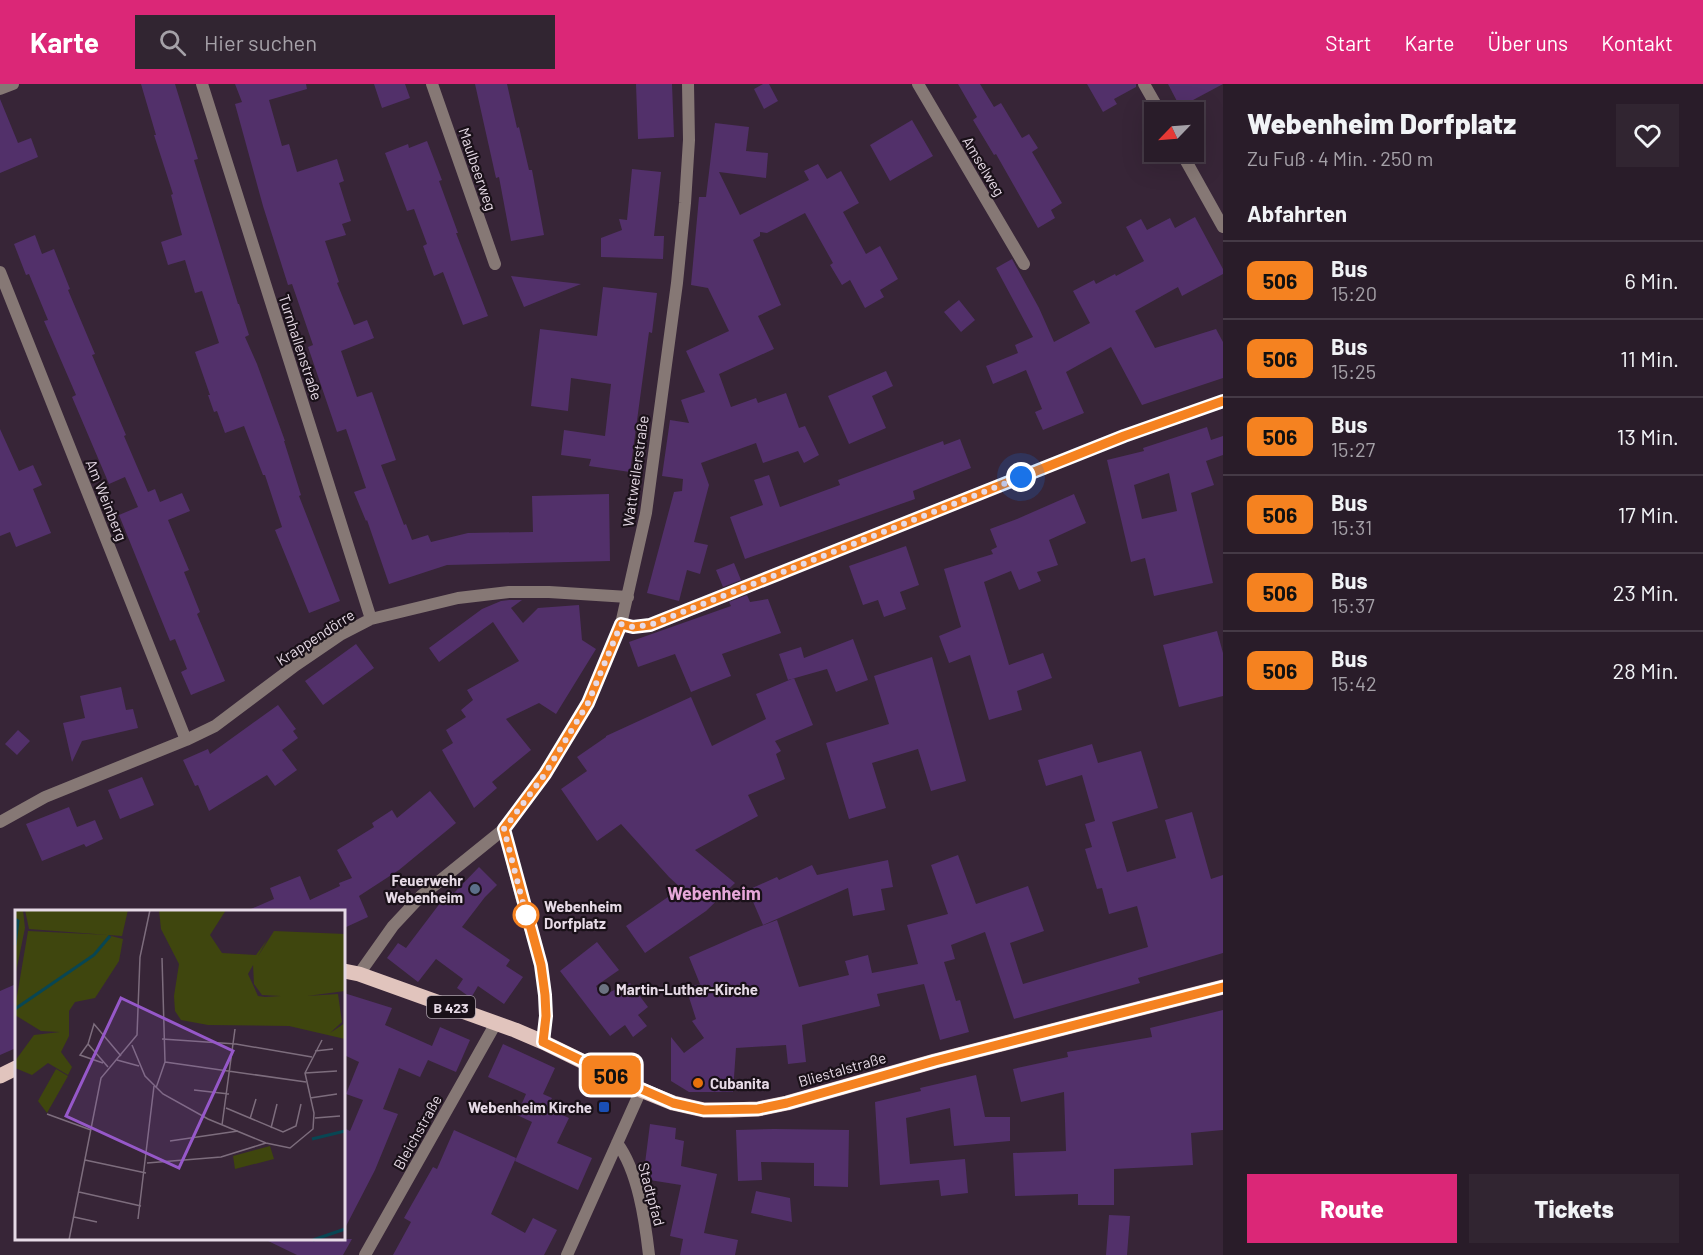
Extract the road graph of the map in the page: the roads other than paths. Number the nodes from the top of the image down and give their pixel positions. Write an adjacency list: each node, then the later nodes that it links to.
1 (13, 84): 7 (street)
2 (202, 84): 16 (street, Turnhallenstraße)
3 (432, 84): 11 (street, Maulbeerweg)
4 (688, 84): 15 (street, Wattweilerstraße)
5 (918, 84): 12 (street, Amselweg)
6 (1144, 84): 8 (street)
7 (0, 89)
8 (1154, 102)
9 (1187, 162): 10 (street)
10 (1223, 227)
11 (495, 264)
12 (1024, 264)
13 (0, 272): 18 (street, Am Weinberg)
14 (1223, 401): 17 (street)
15 (628, 597): 16 (street, Krappendörre); 17 (street, Wattweilerstraße)
16 (371, 619): 18 (street, Krappendörre)
17 (621, 624): 20 (street, Wattweilerstraße)
18 (186, 740): 19 (street, Krappendörre)
19 (0, 822)
20 (504, 829): 21 (street, Wattweilerstraße); 24 (street)
21 (351, 973): 23 (main road, Bliestalstraße / B 423)
22 (1223, 987): 27 (main road, Bliestalstraße / B 423)
23 (496, 1023): 24 (main road, Bliestalstraße / B 423); 29 (street, Bleichstraße)
24 (543, 1042): 27 (main road, Bliestalstraße / B 423)
25 (15, 1068): 26 (main road)
26 (0, 1076)
27 (641, 1089): 28 (street)
28 (616, 1143): 30 (street); 31 (street, Stadtpfad)
29 (365, 1255)
30 (567, 1255)
31 (649, 1255)

